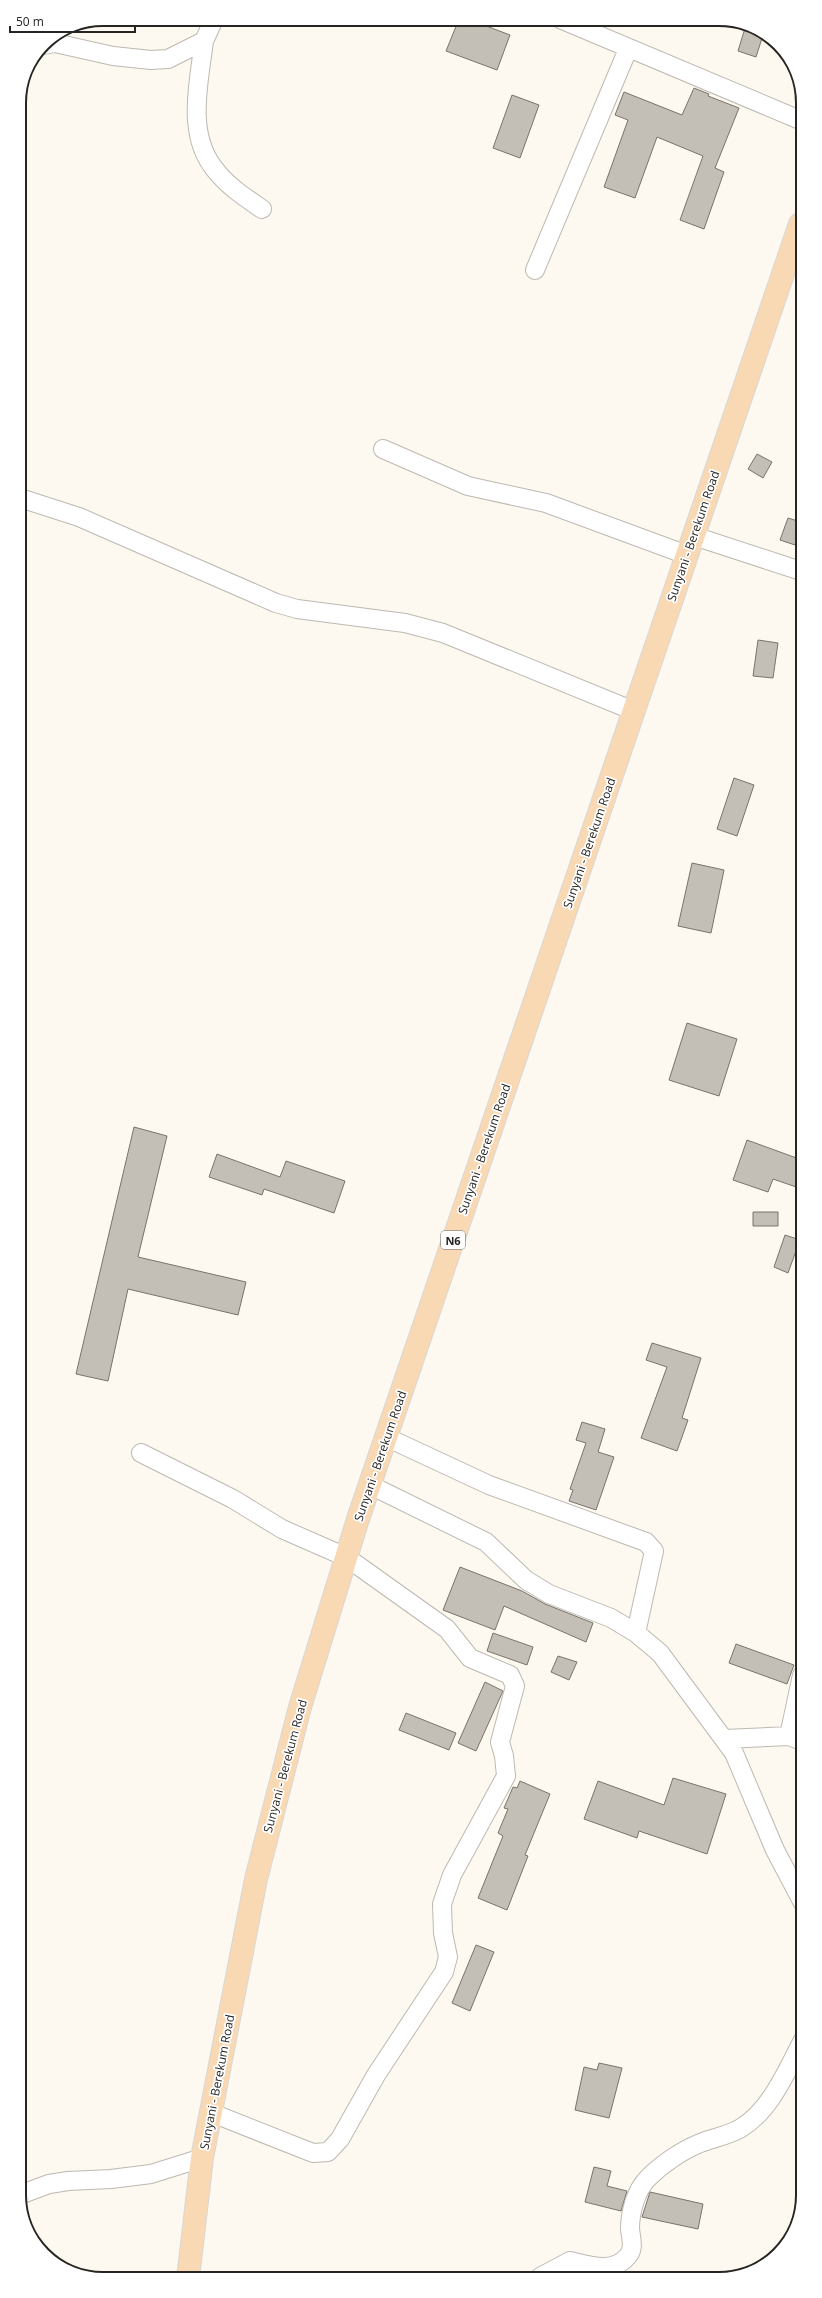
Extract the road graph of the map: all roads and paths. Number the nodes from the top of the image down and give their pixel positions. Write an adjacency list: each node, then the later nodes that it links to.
1 (211, 26): 3 (street)
2 (576, 26): 5 (street)
3 (204, 41): 4 (street); 7 (street)
4 (54, 43)
5 (628, 49): 6 (street); 9 (street)
6 (796, 118)
7 (262, 209)
8 (796, 236): 12 (main road, Sunyani - Berekum Road / N6)
9 (535, 270)
10 (383, 449): 12 (street)
11 (26, 500): 14 (street)
12 (690, 546): 13 (street); 14 (main road, Sunyani - Berekum Road / N6)
13 (796, 570)
14 (634, 711): 15 (main road, Sunyani - Berekum Road / N6)
15 (386, 1437): 17 (main road, Sunyani - Berekum Road / N6); 19 (street)
16 (141, 1453): 18 (street)
17 (370, 1485): 18 (main road, Sunyani - Berekum Road / N6); 19 (street)
18 (346, 1557): 24 (main road, Sunyani - Berekum Road / N6); 24 (street)
19 (636, 1633): 21 (street)
20 (796, 1738): 21 (street)
21 (724, 1739): 22 (street)
22 (796, 1890)
23 (796, 2054): 28 (street)
24 (212, 2113): 25 (main road, Sunyani - Berekum Road / N6)
25 (202, 2158): 26 (street); 27 (main road, Sunyani - Berekum Road / N6)
26 (26, 2193)
27 (189, 2272)
28 (549, 2272)

